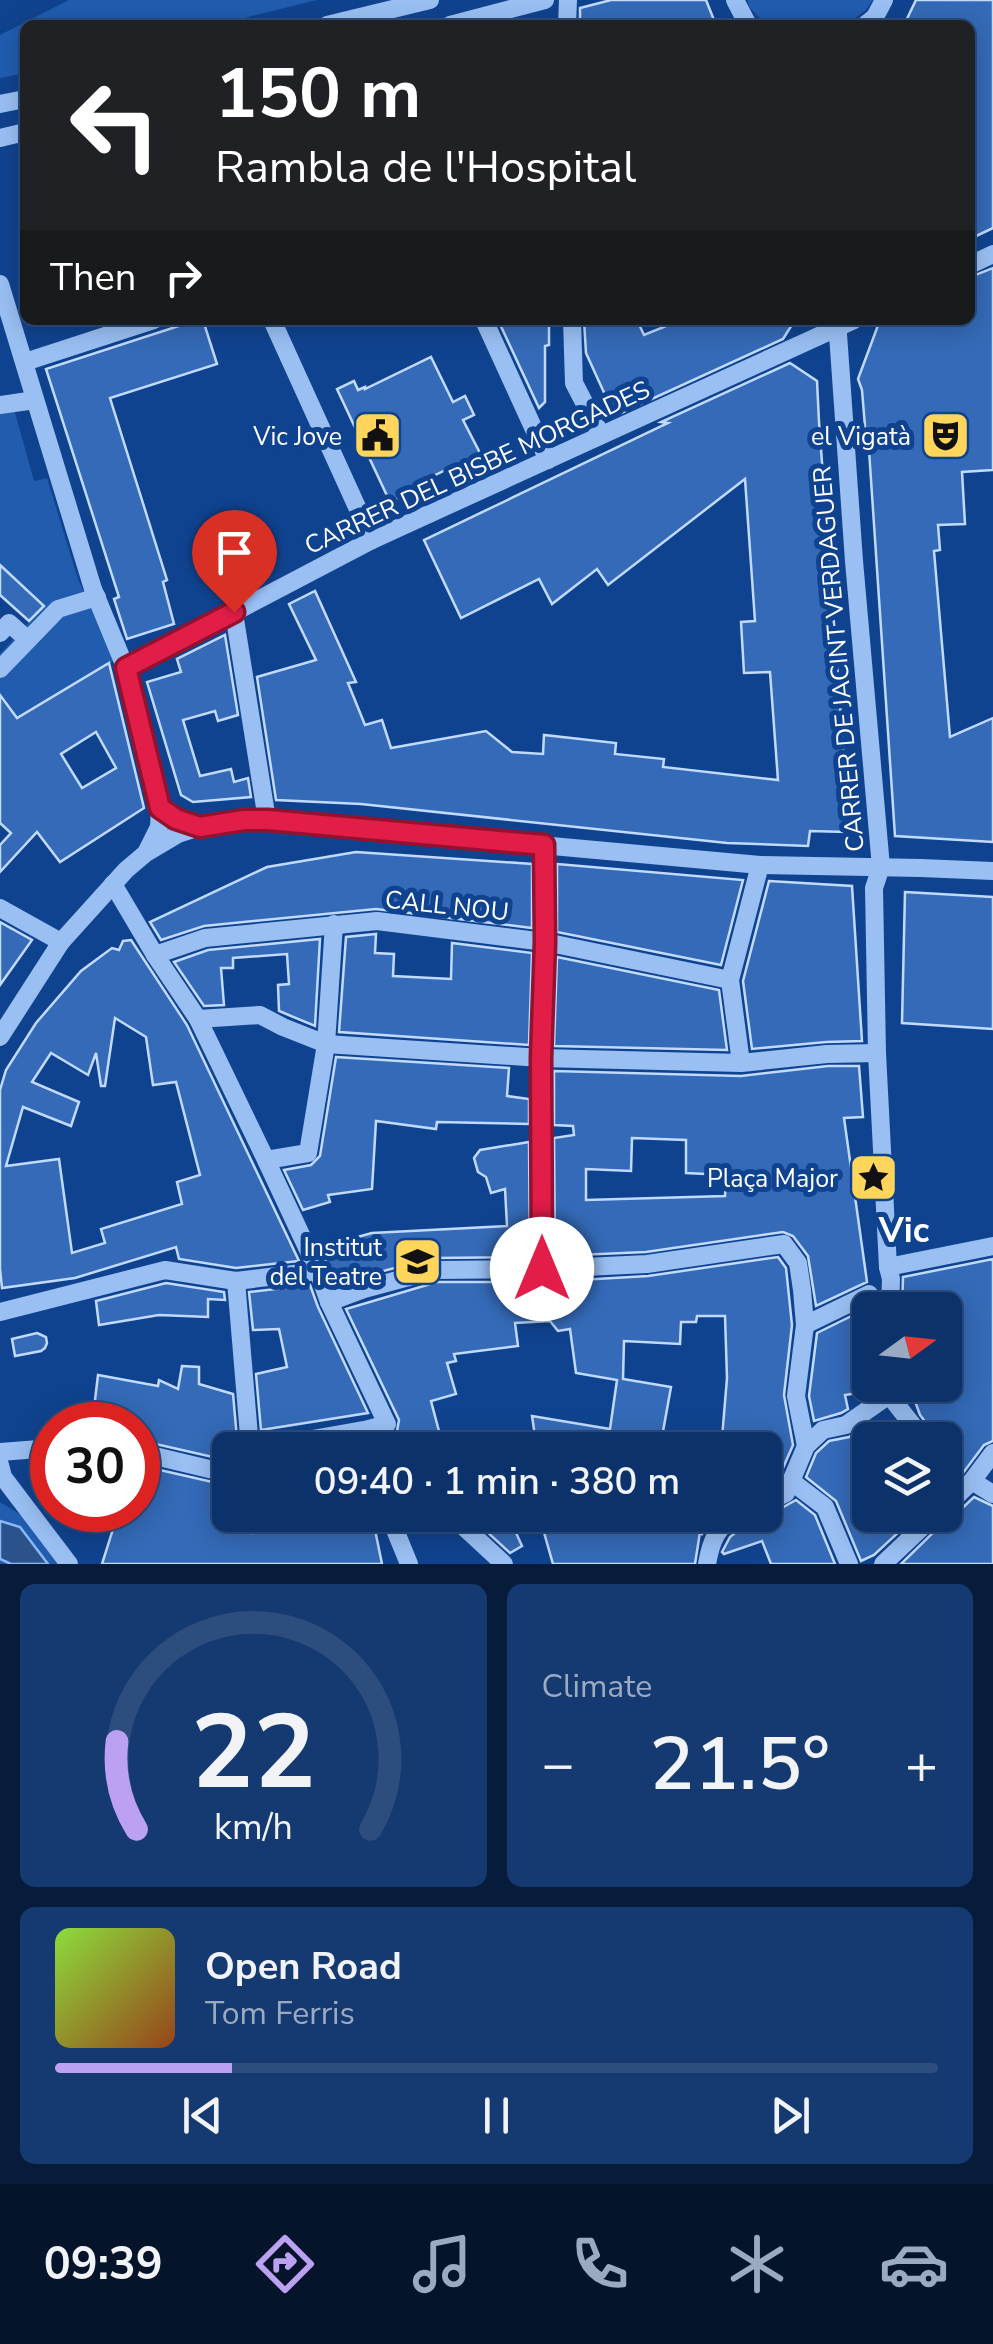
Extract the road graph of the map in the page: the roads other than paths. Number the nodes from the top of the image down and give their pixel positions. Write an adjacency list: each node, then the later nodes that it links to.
1 (430, 0): 3 (street)
2 (546, 0): 4 (street)
3 (348, 20)
4 (469, 20)
5 (0, 284): 12 (street)
6 (139, 325): 12 (street)
7 (274, 325): 17 (street)
8 (486, 325): 16 (street)
9 (572, 325): 15 (street)
10 (837, 325): 15 (street, CARRER DEL BISBE MORGADES)
11 (843, 325): 30 (street, CARRER DE JACINT VERDAGUER)
12 (25, 362): 13 (street)
13 (36, 400): 14 (street); 18 (street)
14 (0, 405)
15 (601, 435): 16 (street, CARRER DEL BISBE MORGADES)
16 (548, 460): 17 (street, CARRER DEL BISBE MORGADES)
17 (372, 540): 19 (street, CARRER DEL BISBE MORGADES)
18 (97, 597): 21 (street); 22 (street)
19 (234, 612): 22 (street, CARRER DEL BISBE MORGADES); 25 (street)
20 (0, 633): 21 (street)
21 (28, 640): 23 (street)
22 (126, 668): 24 (street)
23 (0, 669)
24 (160, 808): 26 (street); 28 (street)
25 (268, 820): 26 (street); 27 (street)
26 (200, 827): 28 (street)
27 (544, 845): 29 (street); 36 (street)
28 (146, 853): 32 (street)
29 (760, 865): 30 (street); 38 (street)
30 (881, 867): 31 (street); 42 (street, CARRER DE JACINT VERDAGUER)
31 (993, 871)
32 (113, 884): 35 (street); 37 (street)
33 (0, 908): 35 (street)
34 (334, 924): 36 (street, CALL NOU); 37 (street, CALL NOU); 41 (street)
35 (61, 942): 40 (street)
36 (545, 942): 38 (street, CALL NOU); 43 (street)
37 (156, 955): 39 (street)
38 (730, 980): 44 (street)
39 (198, 1018): 41 (street); 45 (street)
40 (0, 1037)
41 (326, 1044): 43 (street); 45 (street)
42 (877, 1053): 44 (street); 47 (street)
43 (541, 1058): 44 (street); 48 (street)
44 (740, 1063)
45 (266, 1160): 49 (street)
46 (993, 1246): 47 (street)
47 (888, 1266): 51 (street)
48 (542, 1269): 52 (street); 55 (street)
49 (318, 1271): 50 (street); 52 (street)
50 (236, 1280): 54 (street); 58 (street)
51 (890, 1292)
52 (329, 1302): 57 (street)
53 (852, 1302): 55 (street)
54 (0, 1312)
55 (805, 1326): 61 (street)
56 (874, 1402): 61 (street)
57 (369, 1429): 59 (street); 60 (street)
58 (248, 1432)
59 (345, 1432)
60 (370, 1432)
61 (806, 1446): 68 (street)
62 (30, 1450): 63 (street)
63 (0, 1452)
64 (993, 1453): 69 (street)
65 (160, 1457): 67 (street)
66 (0, 1465): 79 (street)
67 (212, 1470)
68 (791, 1481): 72 (street); 83 (street)
69 (972, 1481): 70 (street); 71 (street)
70 (962, 1490)
71 (993, 1494)
72 (782, 1495)
73 (396, 1532): 80 (street)
74 (469, 1532): 81 (street)
75 (716, 1532): 82 (street)
76 (912, 1532): 78 (street)
77 (916, 1532): 78 (street)
78 (912, 1536): 84 (street)
79 (69, 1564)
80 (409, 1564)
81 (504, 1564)
82 (707, 1564)
83 (849, 1564)
84 (883, 1564)

